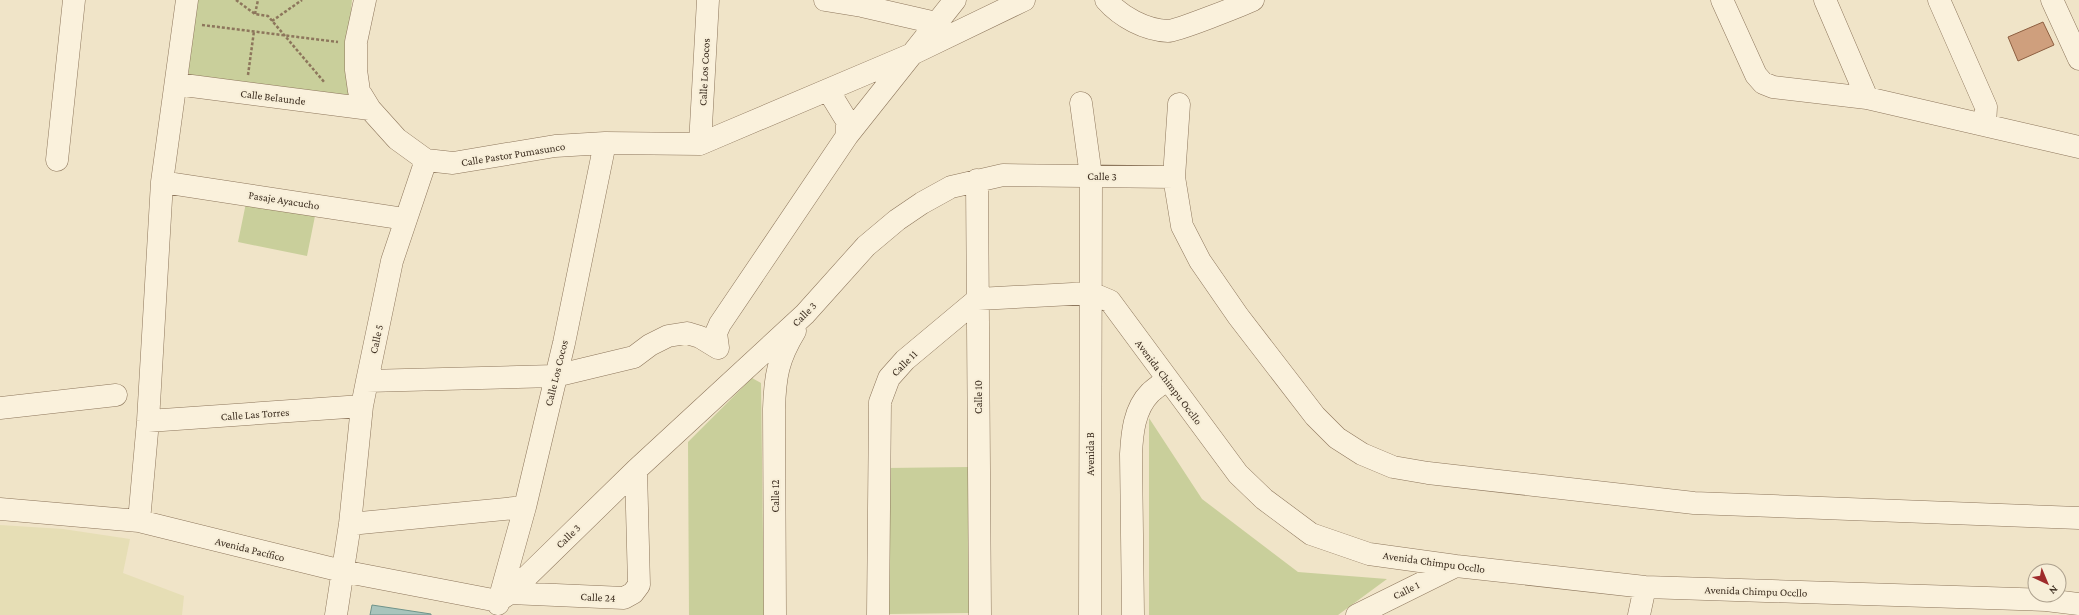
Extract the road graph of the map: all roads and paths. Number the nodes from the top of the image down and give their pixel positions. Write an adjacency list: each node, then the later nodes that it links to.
1 (74, 0): 39 (street)
2 (187, 0): 27 (street)
3 (236, 0): 17 (path)
4 (258, 0): 17 (path)
5 (302, 0): 18 (path)
6 (365, 0): 33 (street, Calle Pastor Pumasunco)
7 (708, 0): 37 (street, Calle Los Cocos)
8 (825, 0): 19 (street)
9 (955, 0): 19 (street)
10 (1024, 0): 24 (street)
11 (1106, 0): 12 (street)
12 (1253, 0)
13 (1722, 0): 30 (street)
14 (1825, 0): 30 (street)
15 (1939, 0): 34 (street)
16 (2052, 0): 25 (street)
17 (255, 14): 18 (path)
18 (272, 21): 22 (path)
19 (936, 23): 24 (street)
20 (198, 24): 21 (path)
21 (254, 32): 22 (path); 26 (path)
22 (283, 35): 23 (path); 28 (path)
23 (340, 42)
24 (910, 55): 29 (street); 35 (street)
25 (2079, 59)
26 (247, 80)
27 (176, 84): 33 (street, Calle Belaunde); 44 (street)
28 (330, 89)
29 (828, 90): 35 (street); 37 (street)
30 (1867, 98): 34 (street)
31 (1081, 103): 41 (street)
32 (1179, 104): 42 (street)
33 (370, 109): 40 (street, Calle Pastor Pumasunco)
34 (1985, 125): 38 (street)
35 (847, 136): 49 (street)
36 (605, 143): 37 (street, Calle Pastor Pumasunco); 40 (street, Calle Pastor Pumasunco); 51 (street, Calle Los Cocos)
37 (700, 144)
38 (2079, 147)
39 (57, 160)
40 (426, 160): 45 (street, Calle 5)
41 (1091, 176): 42 (street, Calle 3); 43 (street, Calle 3); 46 (street)
42 (1174, 177): 62 (street)
43 (978, 180): 47 (street, Calle 10); 48 (street, Calle 3)
44 (162, 182): 45 (street, Pasaje Ayacucho); 58 (street)
45 (405, 219): 54 (street, Calle 5)
46 (1091, 293): 47 (street); 53 (street, Avenida Chimpu Occllo); 74 (street, Avenida B)
47 (978, 299): 72 (street, Calle 11); 73 (street, Calle 10)
48 (805, 314): 50 (street, Calle 3); 52 (street, Calle 12)
49 (718, 348): 50 (street); 51 (street)
50 (747, 368): 52 (street); 59 (street, Calle 3)
51 (555, 376): 54 (street); 60 (street, Calle Los Cocos)
52 (775, 378): 71 (street, Calle 12)
53 (1167, 379): 65 (street, Avenida Chimpu Occllo); 75 (street)
54 (367, 382): 56 (street, Calle 5)
55 (116, 395): 57 (street)
56 (362, 406): 58 (street, Calle Las Torres); 64 (street, Calle 5)
57 (0, 408)
58 (148, 421): 63 (street)
59 (636, 470): 68 (street, Calle 3); 68 (street, Calle 24)
60 (525, 507): 64 (street); 68 (street, Calle Los Cocos)
61 (0, 509): 63 (street, Avenida Pacífico)
62 (2079, 518)
63 (139, 521): 66 (street, Avenida Pacífico)
64 (350, 524): 66 (street, Calle 5)
65 (1456, 566): 67 (street, Avenida Chimpu Occllo); 76 (street, Calle 1)
66 (342, 571): 68 (street, Avenida Pacífico); 70 (street, Calle 5)
67 (1645, 587): 69 (street, Avenida Chimpu Occllo); 77 (street)
68 (501, 603)
69 (2079, 604)
70 (336, 615)
71 (776, 615)
72 (878, 615)
73 (980, 615)
74 (1090, 615)
75 (1132, 615)
76 (1357, 615)
77 (1639, 615)

